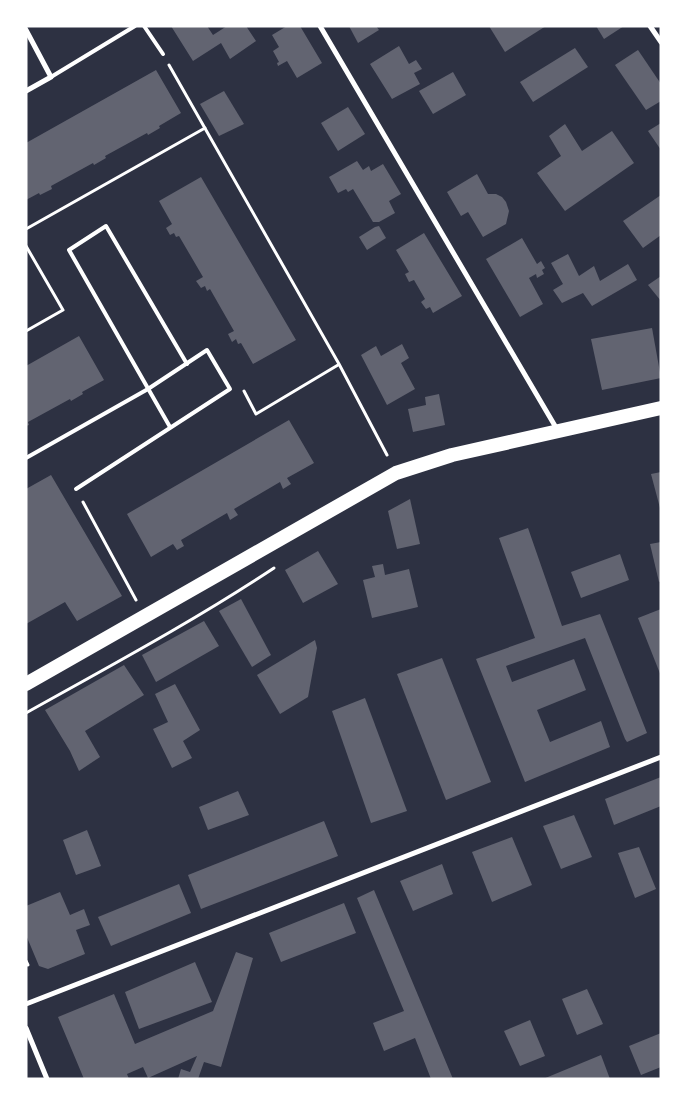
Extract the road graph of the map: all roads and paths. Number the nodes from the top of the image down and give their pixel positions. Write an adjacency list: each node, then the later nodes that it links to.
1 (135, 26): 8 (lane)
2 (144, 26): 7 (lane)
3 (320, 26): 20 (street)
4 (650, 26): 6 (street)
5 (26, 30): 8 (street)
6 (661, 42)
7 (163, 54): 10 (path)
8 (51, 77): 9 (street)
9 (26, 91)
10 (205, 128): 11 (path); 15 (path)
11 (26, 229)
12 (26, 246): 13 (path)
13 (26, 331)
14 (187, 364): 16 (lane); 16 (lane); 17 (lane)
15 (338, 364): 17 (path); 22 (path)
16 (148, 389): 19 (lane); 21 (lane)
17 (230, 389): 19 (lane)
18 (661, 408): 20 (highway)
19 (170, 427): 23 (lane)
20 (558, 431): 22 (highway)
21 (26, 458)
22 (396, 473): 25 (highway)
23 (76, 489): 25 (path)
24 (278, 566): 27 (path)
25 (145, 616): 26 (highway)
26 (26, 684)
27 (26, 713)
28 (661, 756): 29 (street)
29 (26, 1004)
30 (26, 1028): 31 (street)
31 (47, 1079)

